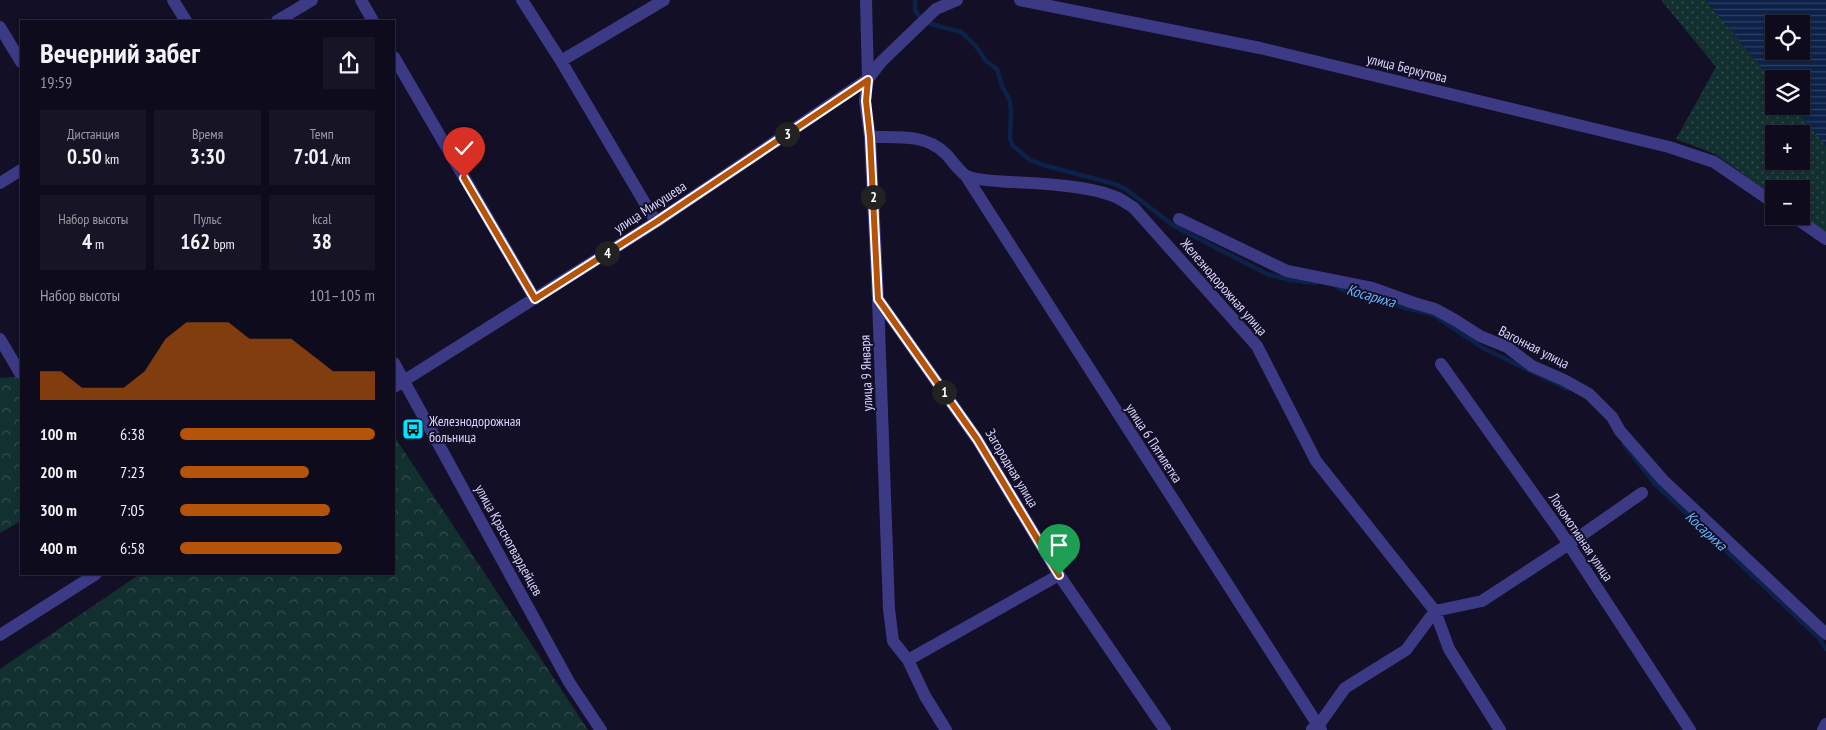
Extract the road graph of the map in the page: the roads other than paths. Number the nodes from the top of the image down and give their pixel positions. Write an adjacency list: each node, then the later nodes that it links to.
1 (173, 0): 9 (street)
2 (312, 0): 10 (street)
3 (361, 0): 11 (street)
4 (522, 0): 15 (street)
5 (664, 0): 15 (street)
6 (866, 0): 16 (street, улица 9 Января)
7 (957, 0): 16 (street)
8 (1020, 0): 21 (street, улица Беркутова)
9 (185, 20)
10 (279, 20)
11 (372, 20)
12 (0, 27): 14 (street)
13 (395, 58): 26 (street)
14 (20, 60)
15 (561, 61): 23 (street)
16 (868, 80): 17 (street, улица 9 Января); 23 (street, улица Микушева)
17 (870, 137): 19 (street); 27 (street, улица 9 Января)
18 (20, 171): 20 (street)
19 (966, 176): 37 (street, Железнодорожная улица); 42 (street, улица 6 Пятилетка)
20 (0, 182)
21 (1765, 197)
22 (1179, 219): 38 (street, Вагонная улица)
23 (656, 222): 26 (street, улица Микушева)
24 (1806, 225): 25 (street)
25 (1826, 239)
26 (535, 299): 32 (street, улица Микушева)
27 (878, 299): 36 (street, Загородная улица); 40 (street, улица 9 Января)
28 (0, 339): 31 (street)
29 (1441, 364): 34 (street, Локомотивная улица)
30 (395, 367): 32 (street, улица Красногвардейцев)
31 (20, 373)
32 (399, 384): 43 (street, улица Красногвардейцев)
33 (1642, 493): 34 (street)
34 (1569, 544): 37 (street); 47 (street, Локомотивная улица)
35 (94, 575): 39 (street)
36 (1059, 575): 40 (street); 45 (street, Загородная улица)
37 (1435, 612): 42 (street); 46 (street, Железнодорожная улица)
38 (1826, 634)
39 (0, 635)
40 (908, 660): 44 (street, улица 9 Января)
41 (1826, 724): 48 (street)
42 (1317, 729)
43 (601, 730)
44 (946, 730)
45 (1165, 730)
46 (1500, 730)
47 (1690, 730)
48 (1823, 730)

